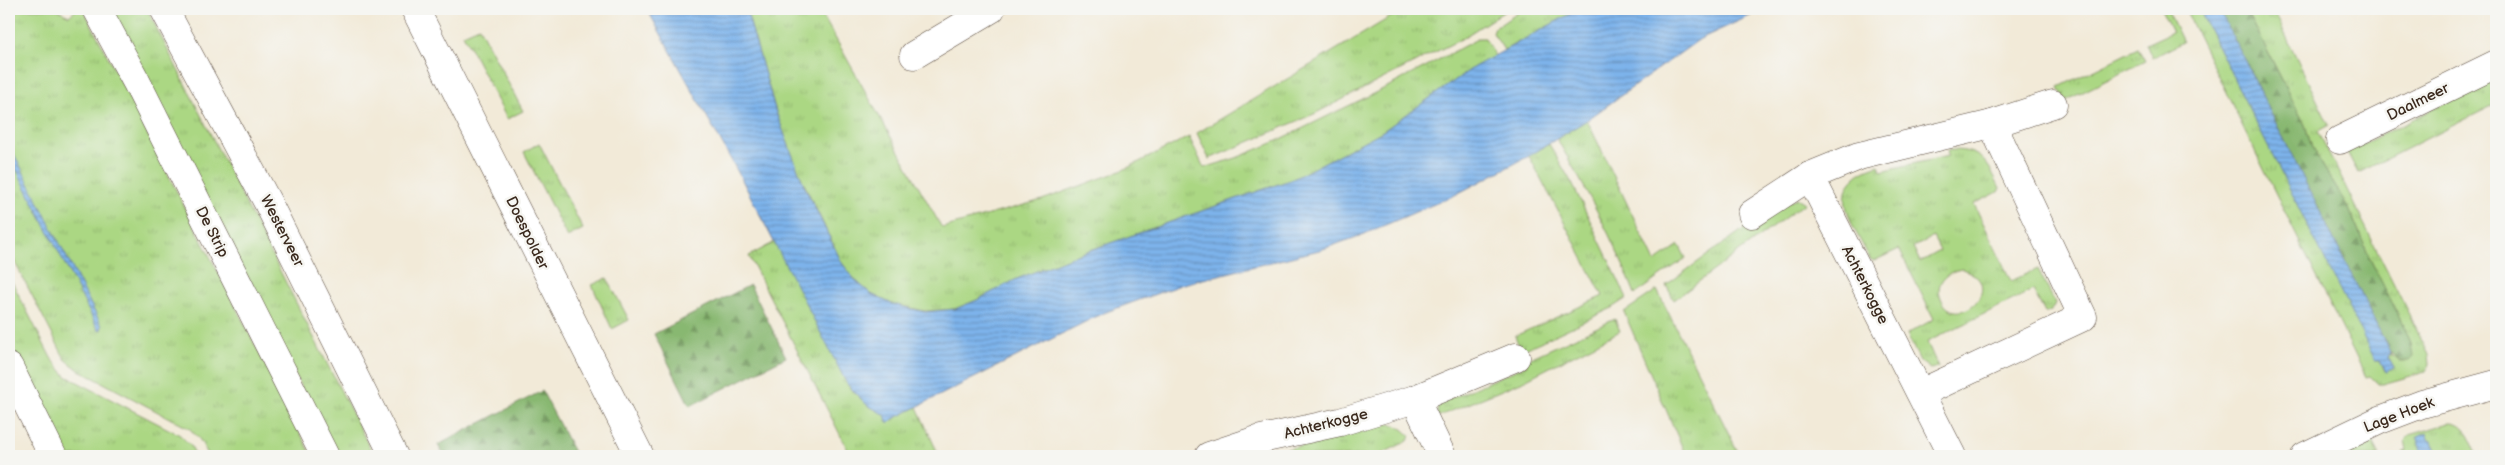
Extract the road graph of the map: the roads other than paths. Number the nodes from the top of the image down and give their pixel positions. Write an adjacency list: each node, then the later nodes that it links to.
1 (97, 9): 18 (street, De Strip)
2 (164, 9): 19 (street, Westerveer)
3 (415, 9): 20 (street, Doespolder)
4 (991, 9): 5 (street)
5 (914, 54)
6 (2496, 64): 9 (street, Daalmeer)
7 (2053, 104): 8 (street)
8 (1992, 124): 10 (street); 15 (street)
9 (2340, 140)
10 (1810, 176): 11 (street); 15 (street, Achterkogge)
11 (1752, 214)
12 (1516, 357): 16 (street, Achterkogge)
13 (9, 367): 17 (street)
14 (2496, 384): 24 (street, Lage Hoek)
15 (1921, 393): 23 (street, Achterkogge)
16 (1415, 399): 21 (street, Achterkogge); 22 (street)
17 (53, 456)
18 (325, 456)
19 (394, 456)
20 (640, 456)
21 (1209, 456)
22 (1442, 456)
23 (1952, 456)
24 (2305, 456)

